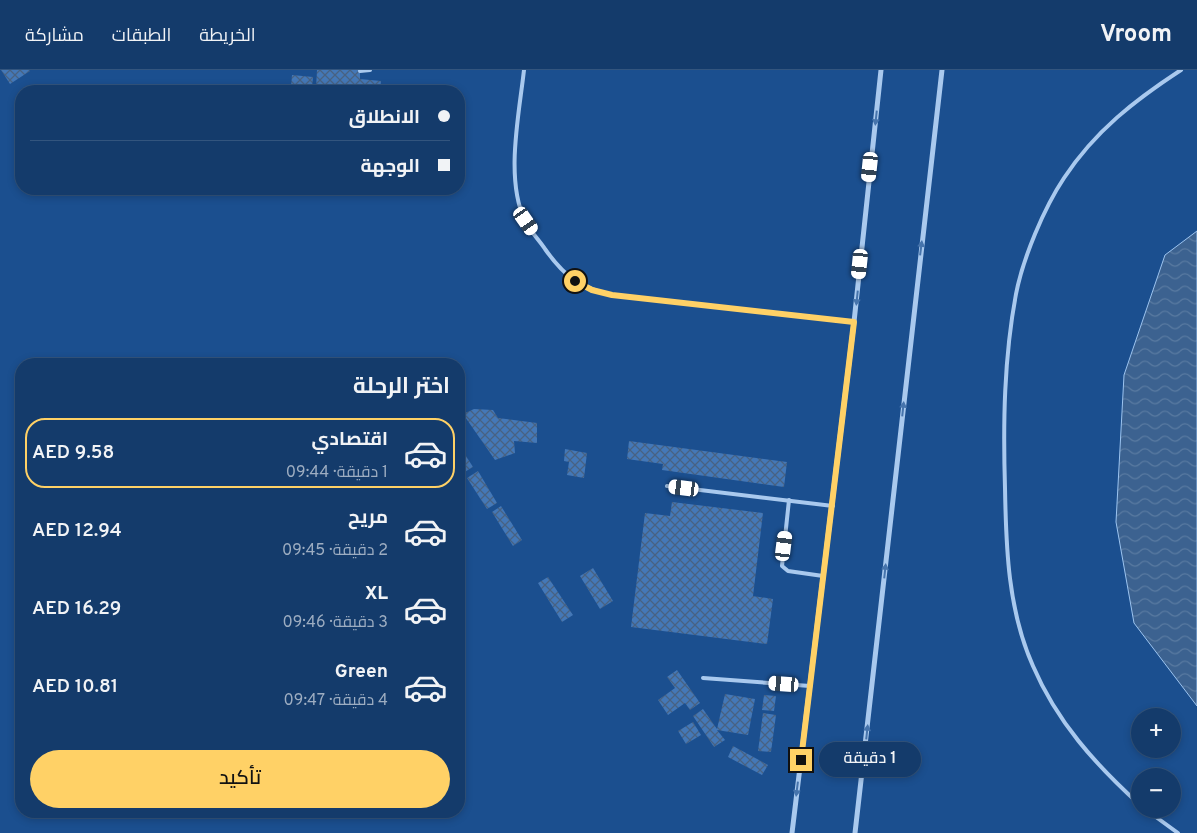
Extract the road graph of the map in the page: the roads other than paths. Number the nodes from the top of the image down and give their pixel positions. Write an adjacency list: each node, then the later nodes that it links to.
1 (370, 70): 6 (lane)
2 (524, 70): 7 (lane)
3 (881, 70): 7 (street, one-way to 7)
4 (942, 70): 17 (street, one-way to 4)
5 (1181, 70): 14 (lane)
6 (360, 71)
7 (854, 322): 10 (street)
8 (667, 486): 9 (lane)
9 (790, 500): 10 (lane); 11 (lane)
10 (833, 506): 11 (street)
11 (823, 576): 13 (street)
12 (703, 678): 13 (lane)
13 (810, 686): 16 (street, one-way to 16)
14 (1131, 797)
15 (1157, 818): 18 (lane)
16 (792, 833)
17 (855, 833)
18 (1178, 833)

